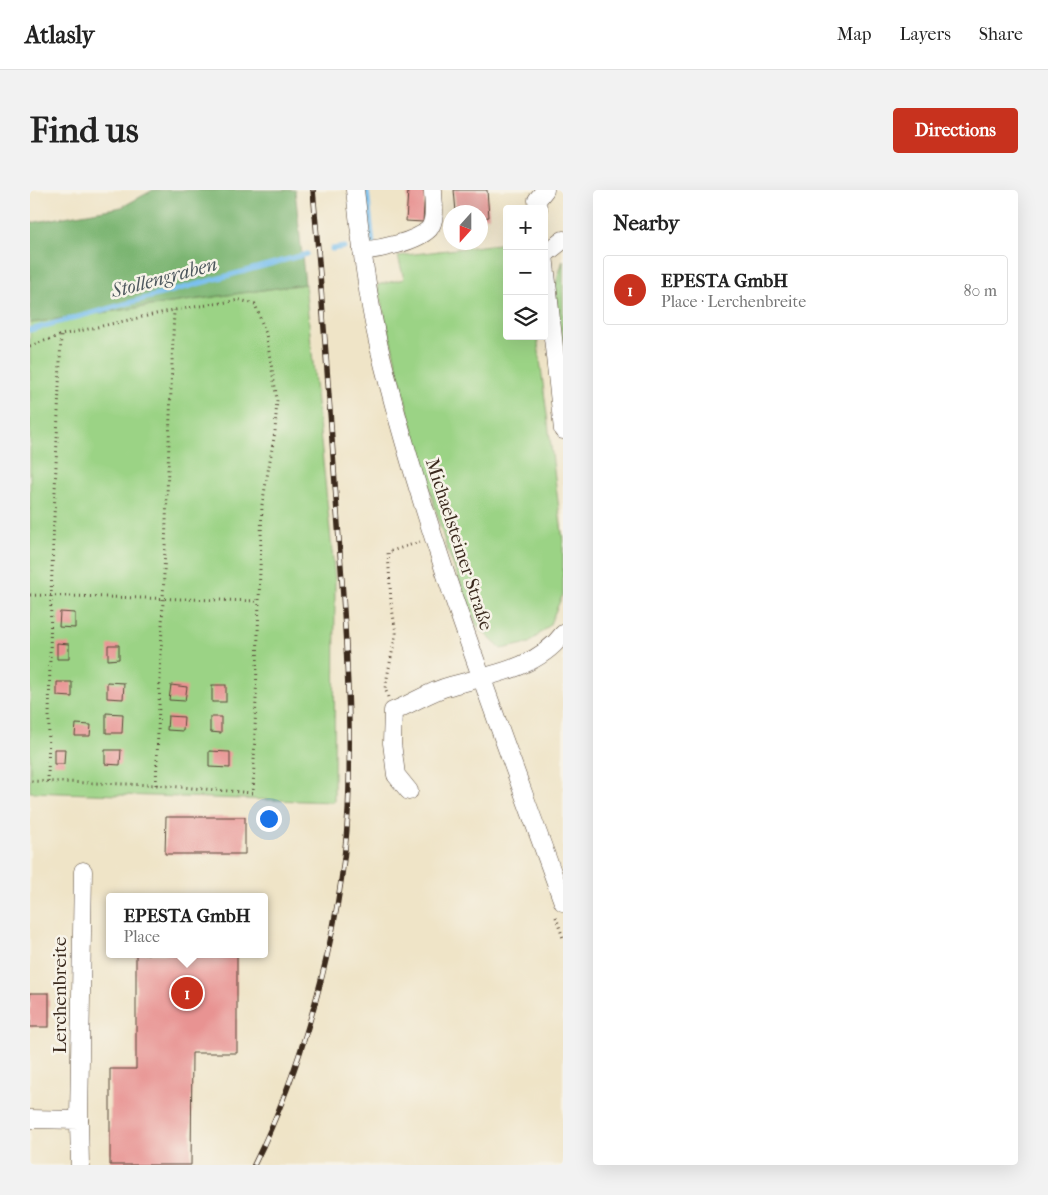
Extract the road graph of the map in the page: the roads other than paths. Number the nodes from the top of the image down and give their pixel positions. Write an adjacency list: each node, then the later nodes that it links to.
1 (355, 190): 6 (street, Michaelsteiner Straße)
2 (433, 190): 6 (street)
3 (545, 190): 4 (street)
4 (538, 205)
5 (563, 240): 7 (street)
6 (362, 251): 11 (street, Michaelsteiner Straße)
7 (548, 252)
8 (548, 292): 9 (street)
9 (563, 430)
10 (563, 634): 11 (street)
11 (483, 679): 12 (street); 14 (street, Michaelsteiner Straße)
12 (409, 791)
13 (83, 871): 16 (street, Lerchenbreite)
14 (563, 902)
15 (30, 1120): 16 (street)
16 (79, 1120): 17 (street, Lerchenbreite)
17 (80, 1165)

